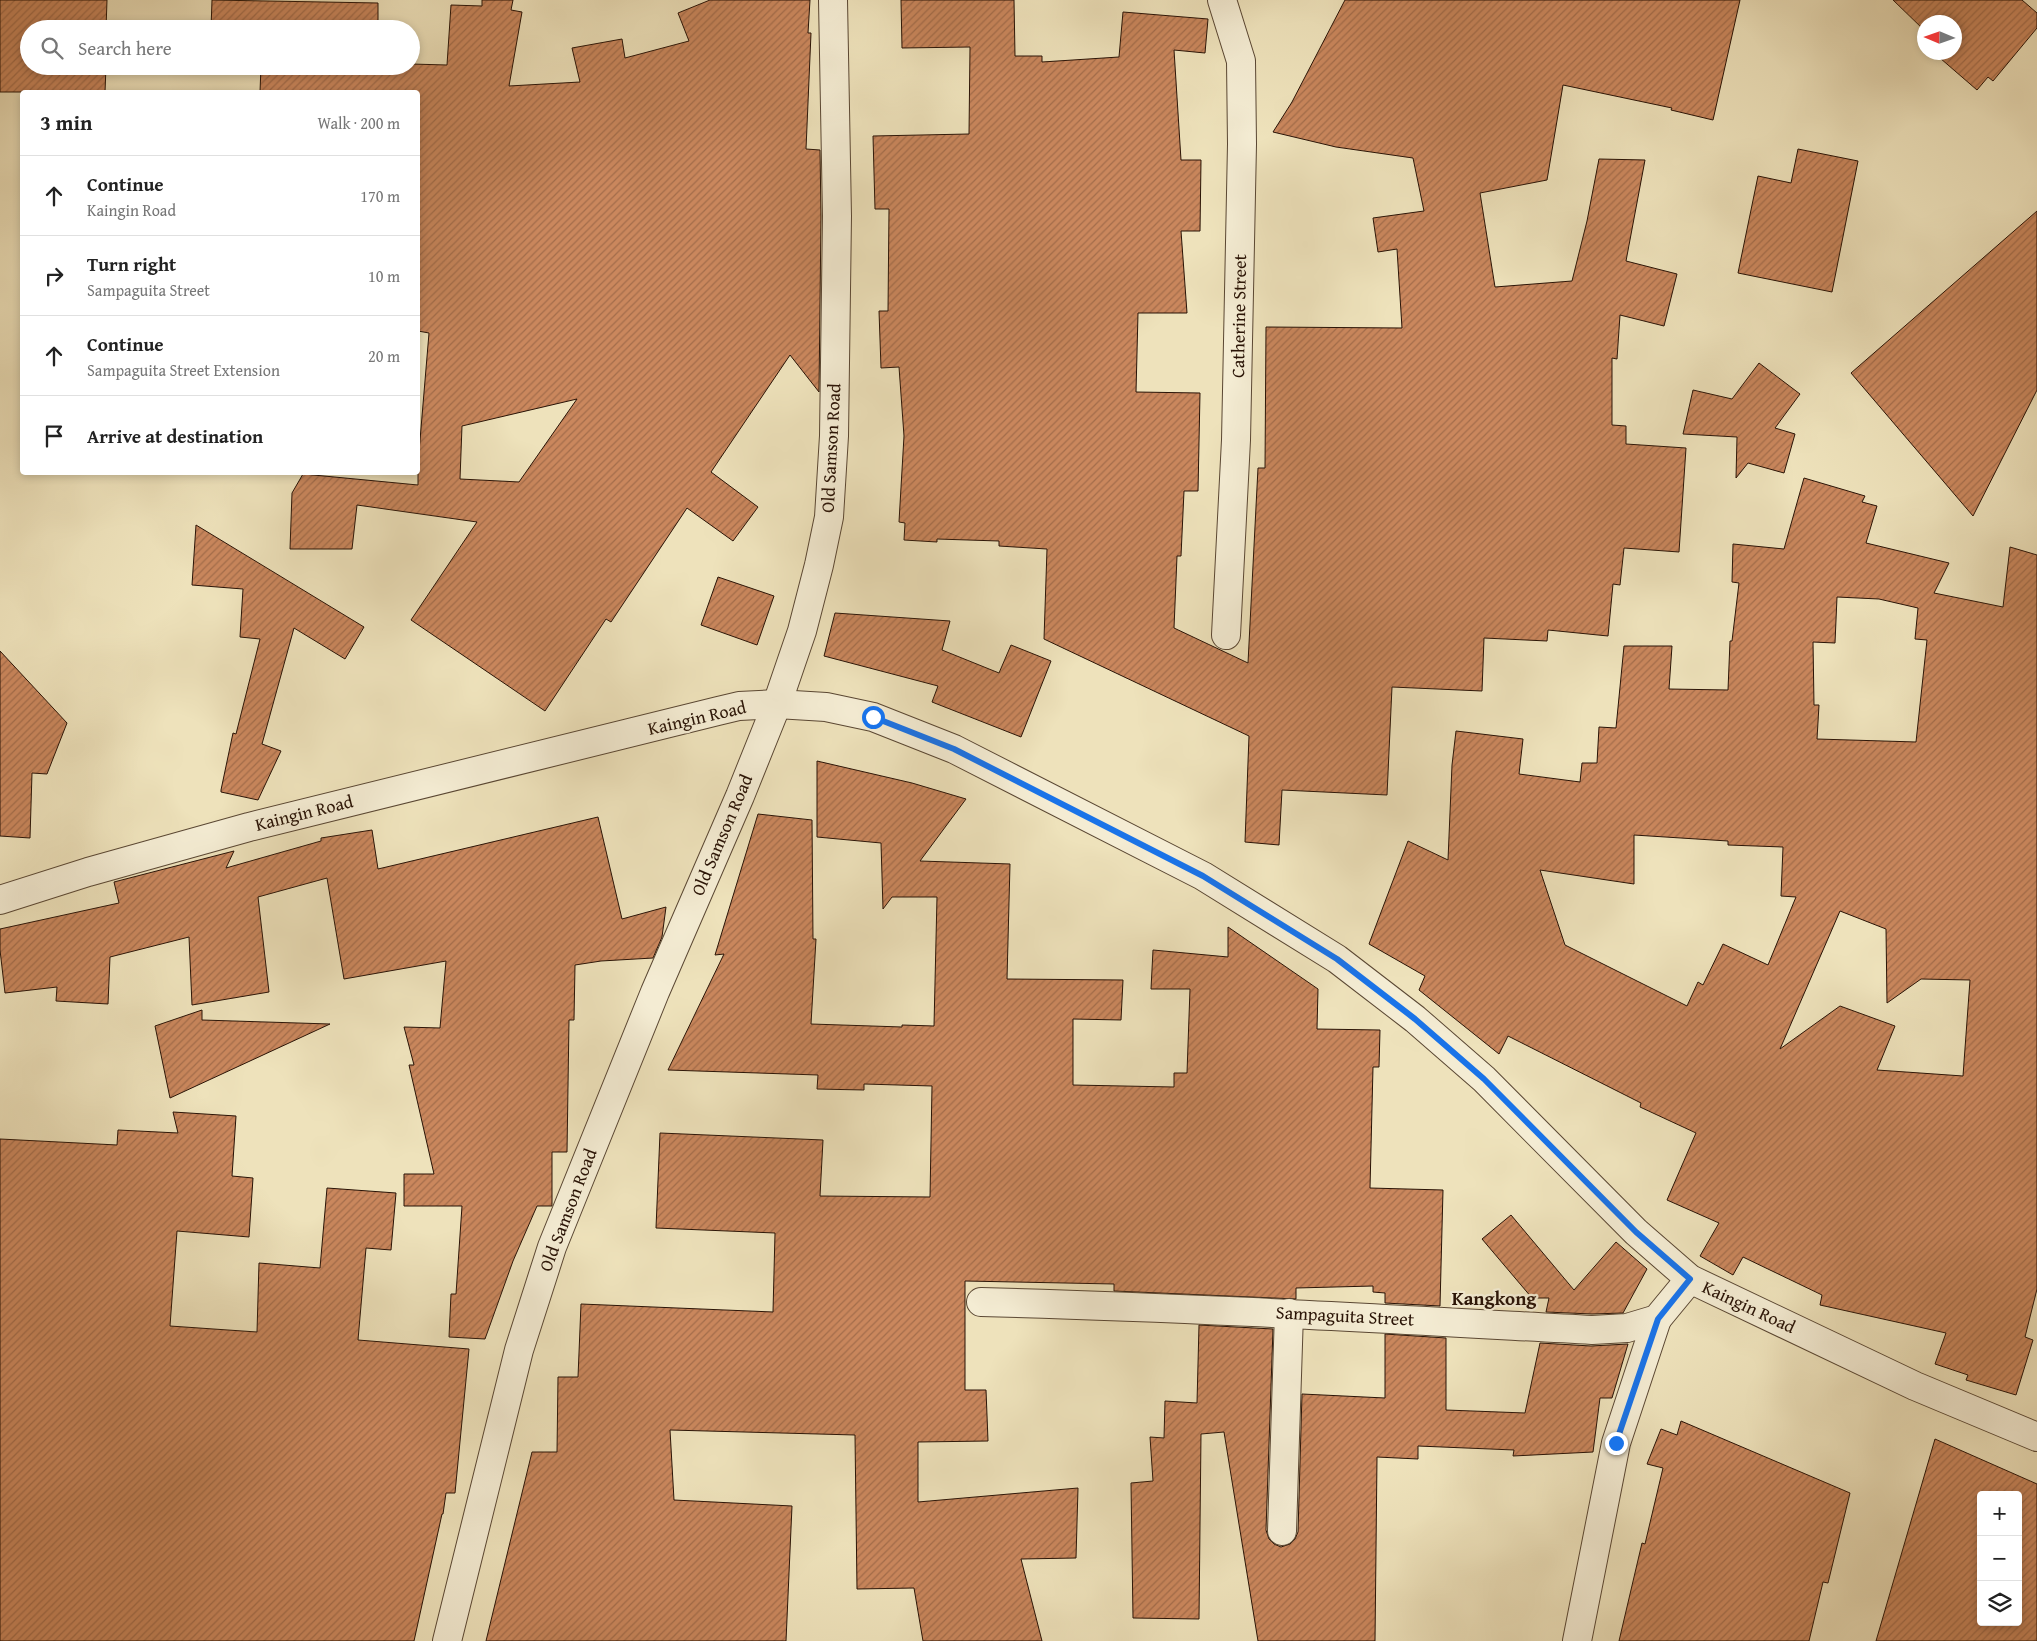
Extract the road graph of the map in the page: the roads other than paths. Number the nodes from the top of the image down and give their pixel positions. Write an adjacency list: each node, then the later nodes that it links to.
1 (833, 0): 4 (street, Old Samson Road)
2 (1222, 0): 3 (street, Catherine Street)
3 (1226, 635)
4 (777, 704): 5 (street, Kaingin Road); 6 (street, Kaingin Road); 12 (street, Old Samson Road)
5 (0, 900)
6 (1690, 1279): 9 (street); 10 (street, Kaingin Road)
7 (981, 1302): 8 (street, Sampaguita Street)
8 (1289, 1313): 9 (street, Sampaguita Street); 11 (street)
9 (1658, 1319): 13 (street)
10 (2037, 1436)
11 (1282, 1531)
12 (447, 1641)
13 (1576, 1641)

